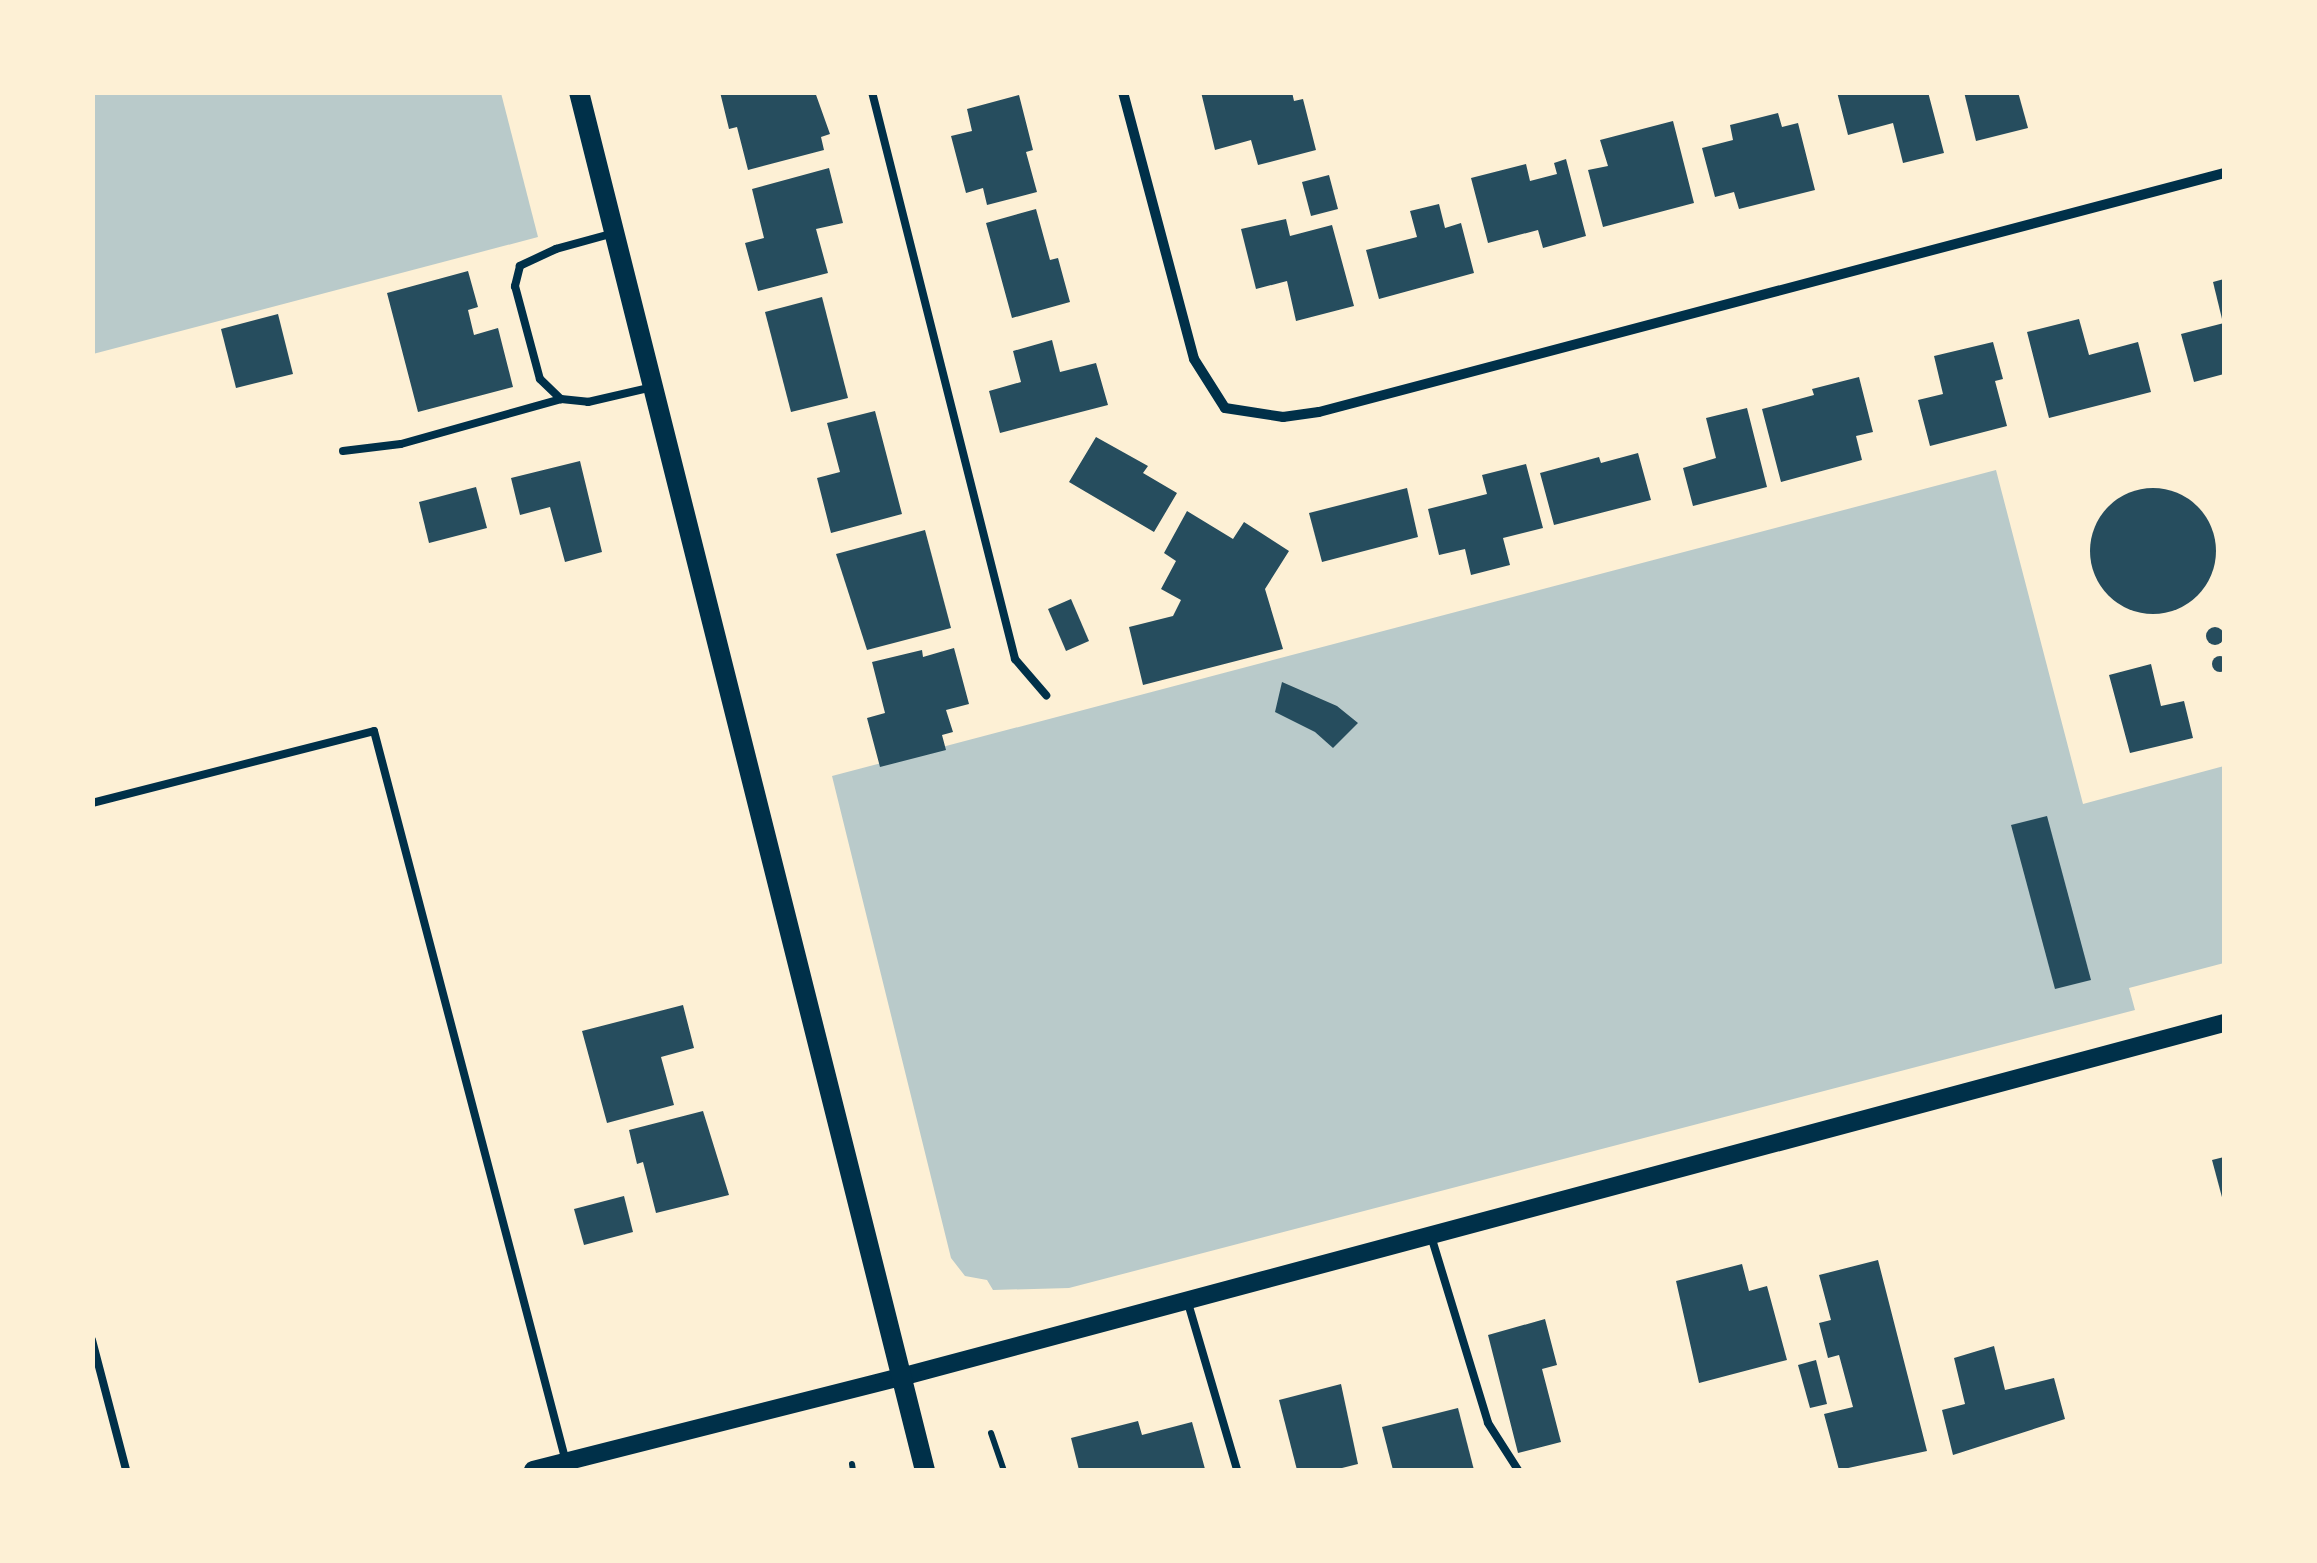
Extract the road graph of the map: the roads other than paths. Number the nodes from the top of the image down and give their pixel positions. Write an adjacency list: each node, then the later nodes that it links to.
1 (579, 92): 5 (main road)
2 (872, 92): 9 (lane)
3 (1123, 92): 4 (street)
4 (2224, 173)
5 (614, 233): 6 (main road); 7 (lane)
6 (653, 387): 7 (lane); 15 (main road)
7 (561, 400): 8 (lane)
8 (343, 451)
9 (1046, 696)
10 (92, 803): 16 (lane)
11 (2224, 1023): 12 (street)
12 (1431, 1236): 13 (street); 21 (lane)
13 (1186, 1299): 15 (street); 20 (lane)
14 (92, 1340): 17 (lane)
15 (901, 1377): 16 (street); 19 (main road)
16 (566, 1462): 18 (street)
17 (126, 1470)
18 (533, 1470)
19 (925, 1470)
20 (1238, 1470)
21 (1518, 1470)

